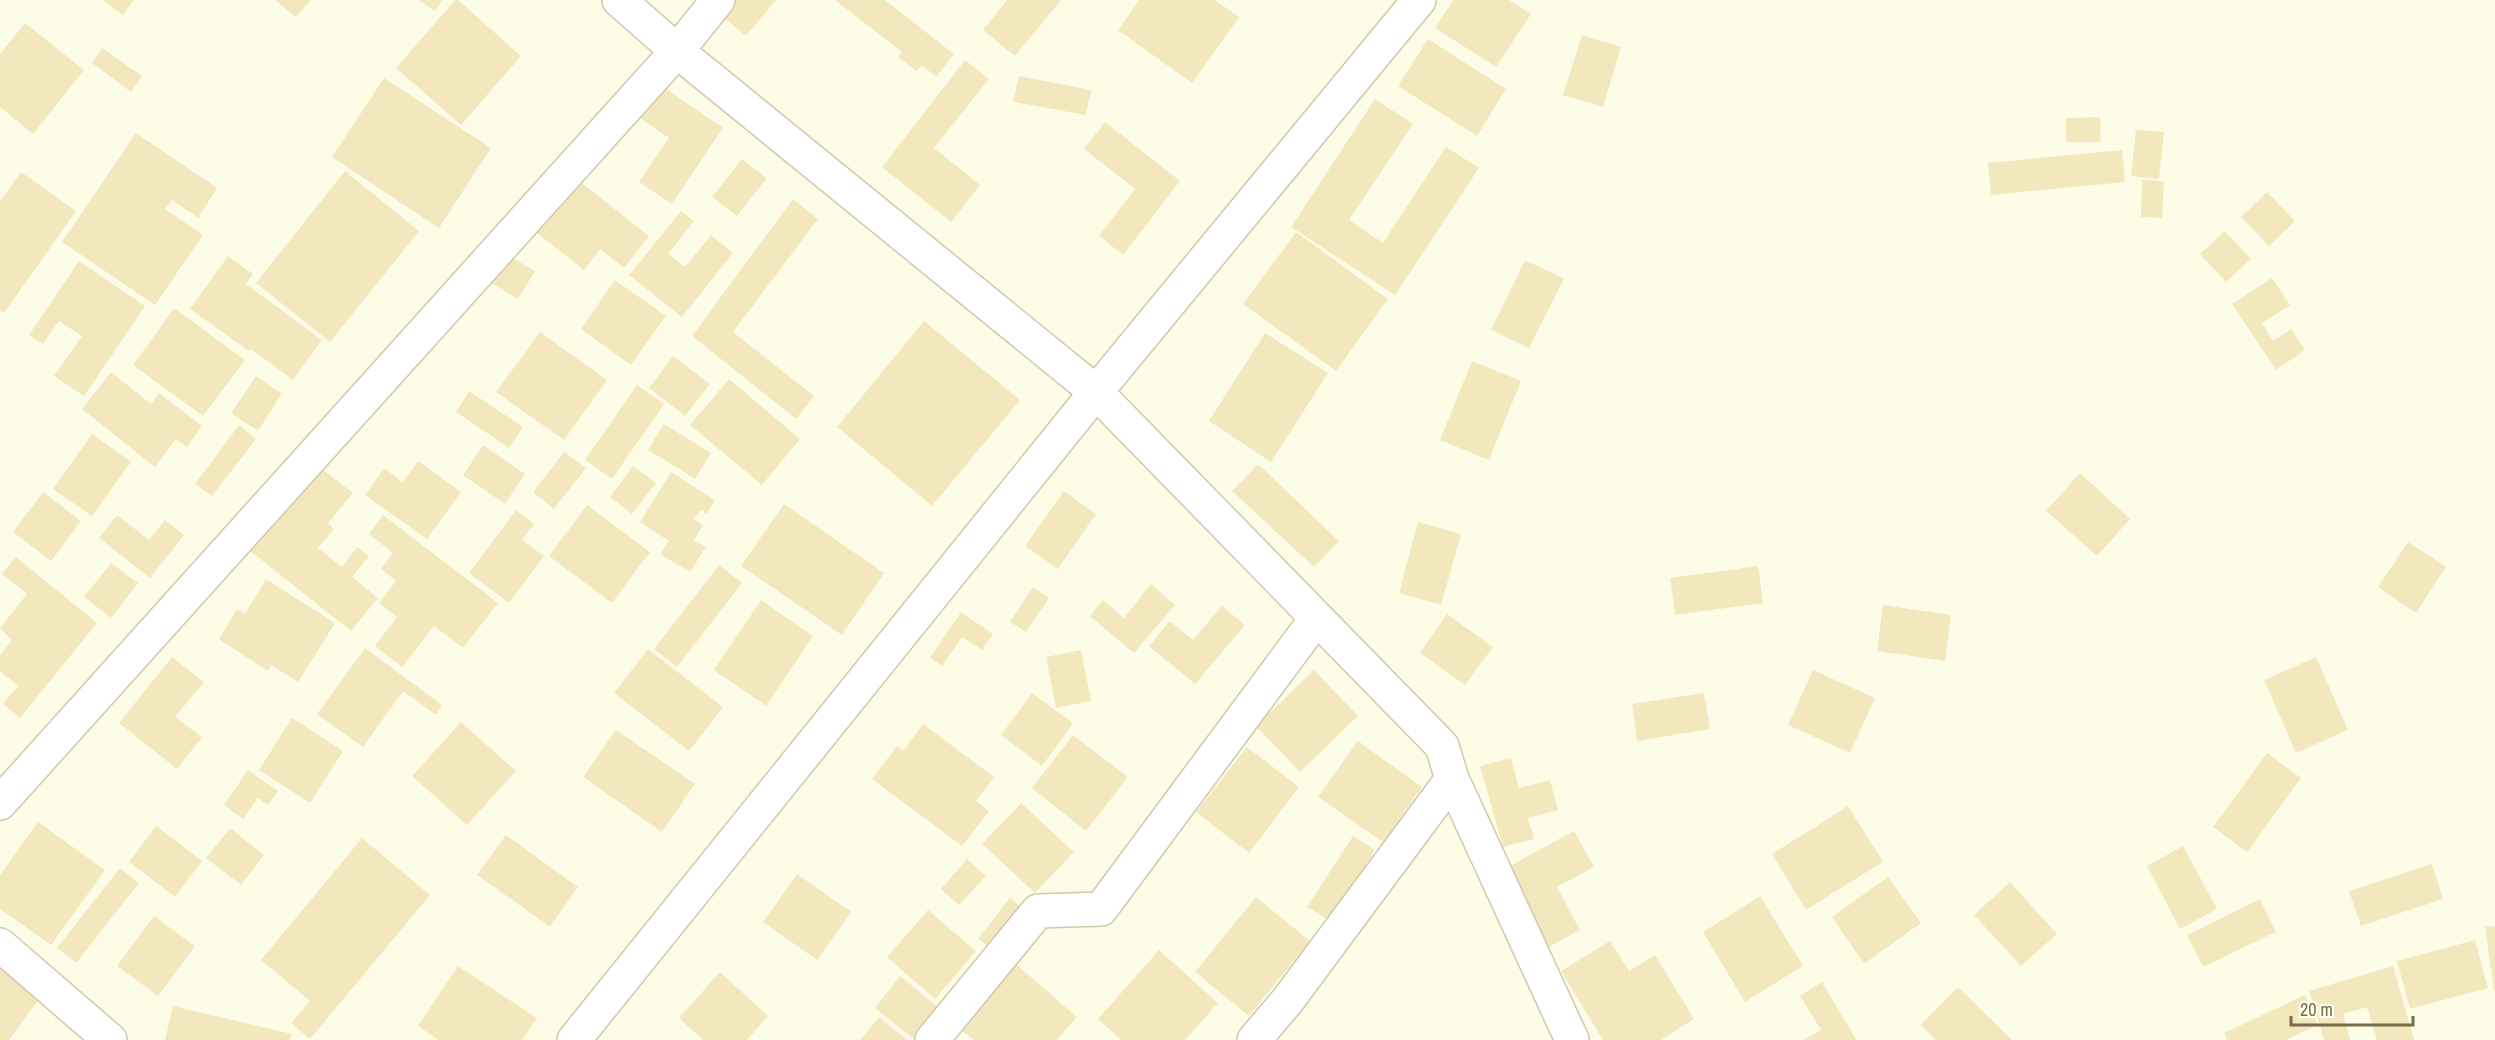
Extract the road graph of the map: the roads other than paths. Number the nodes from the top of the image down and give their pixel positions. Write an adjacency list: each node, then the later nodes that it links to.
1 (620, 0): 4 (street)
2 (718, 0): 4 (street)
3 (1419, 0): 5 (street)
4 (677, 51): 5 (street); 8 (street)
5 (1096, 392): 6 (street); 11 (street)
6 (1316, 619): 7 (street); 12 (street)
7 (1452, 779): 13 (street); 14 (street)
8 (0, 803)
9 (0, 945): 10 (street)
10 (110, 1040)
11 (574, 1040)
12 (932, 1040)
13 (1254, 1040)
14 (1572, 1040)

